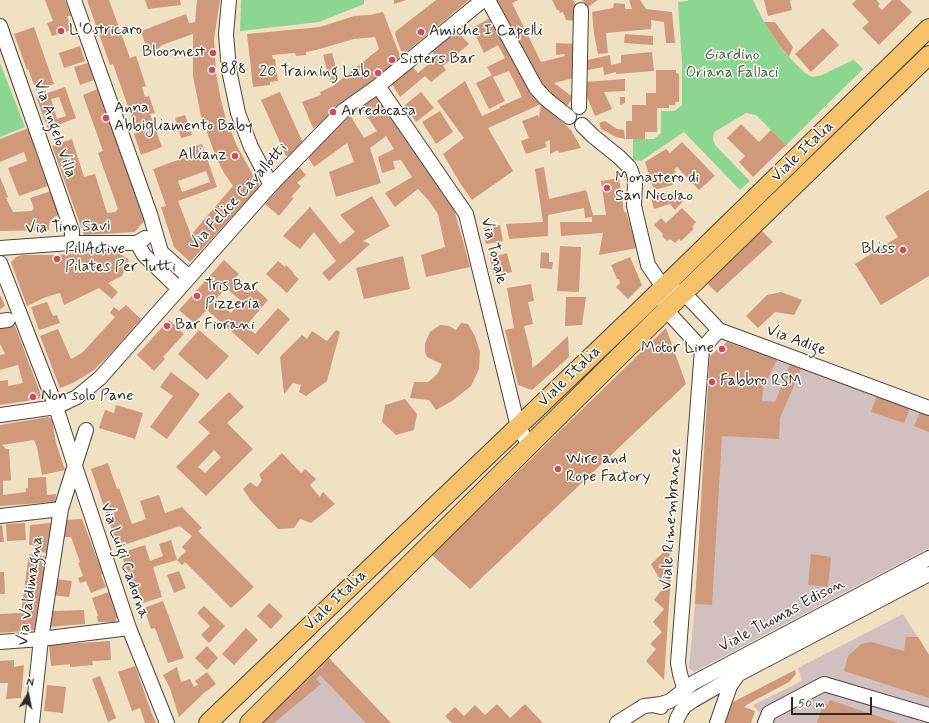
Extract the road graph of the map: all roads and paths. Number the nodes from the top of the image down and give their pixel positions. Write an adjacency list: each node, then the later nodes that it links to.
1 (74, 0): 12 (street)
2 (229, 0): 11 (street)
3 (483, 0): 9 (street, Via Felice Cavallotti)
4 (488, 0): 10 (street)
5 (581, 10): 10 (street)
6 (0, 26): 13 (street, Via Angelo Villa)
7 (929, 28): 18 (main road, Viale Italia)
8 (929, 55): 20 (main road, Viale Italia)
9 (378, 86): 11 (street, Via Felice Cavallotti); 27 (street, Via Tonale)
10 (574, 112): 18 (street)
11 (272, 185): 17 (street, Via Felice Cavallotti)
12 (155, 230): 14 (street); 17 (street)
13 (70, 243): 14 (street, Via Tino Savi); 15 (street, Via Tino Savi)
14 (137, 243): 19 (street)
15 (0, 248)
16 (0, 262): 24 (street, Via Luigi Cadorna)
17 (189, 278): 19 (street, Via Felice Cavallotti)
18 (663, 287): 20 (street); 21 (street); 27 (main road, Viale Italia)
19 (179, 289): 24 (street, Via Felice Cavallotti)
20 (684, 293): 21 (main road, Viale Italia); 22 (street, Via Adige)
21 (666, 310): 23 (street); 29 (main road, Viale Italia)
22 (719, 330): 23 (street); 25 (street, Via Adige)
23 (702, 350): 39 (street, Viale Rimembranze)
24 (56, 407): 26 (street, Via Felice Cavallotti); 30 (street, Via Luigi Cadorna)
25 (929, 408)
26 (0, 415)
27 (518, 427): 29 (street, Via Tonale); 44 (main road, Viale Italia)
28 (86, 430): 30 (street, Via Valdimagna)
29 (530, 446): 45 (main road, Viale Italia)
30 (75, 466): 31 (street, Via Valdimagna); 35 (street, Via Luigi Cadorna)
31 (60, 510): 32 (street); 36 (street, Via Valdimagna)
32 (0, 516)
33 (929, 558): 39 (street, Viale Thomas Edison)
34 (929, 574): 38 (street, Viale Thomas Edison)
35 (129, 628): 36 (street); 43 (street, Via Luigi Cadorna)
36 (41, 639): 37 (street); 42 (street, Via Valdimagna)
37 (0, 642)
38 (738, 675): 47 (street, Viale Thomas Edison); 48 (street)
39 (684, 690): 40 (street, Viale Thomas Edison)
40 (653, 705): 46 (street, Viale Thomas Edison); 47 (street)
41 (929, 715): 49 (street)
42 (32, 723)
43 (167, 723)
44 (208, 723)
45 (249, 723)
46 (617, 723)
47 (676, 723)
48 (717, 723)
49 (766, 723)

